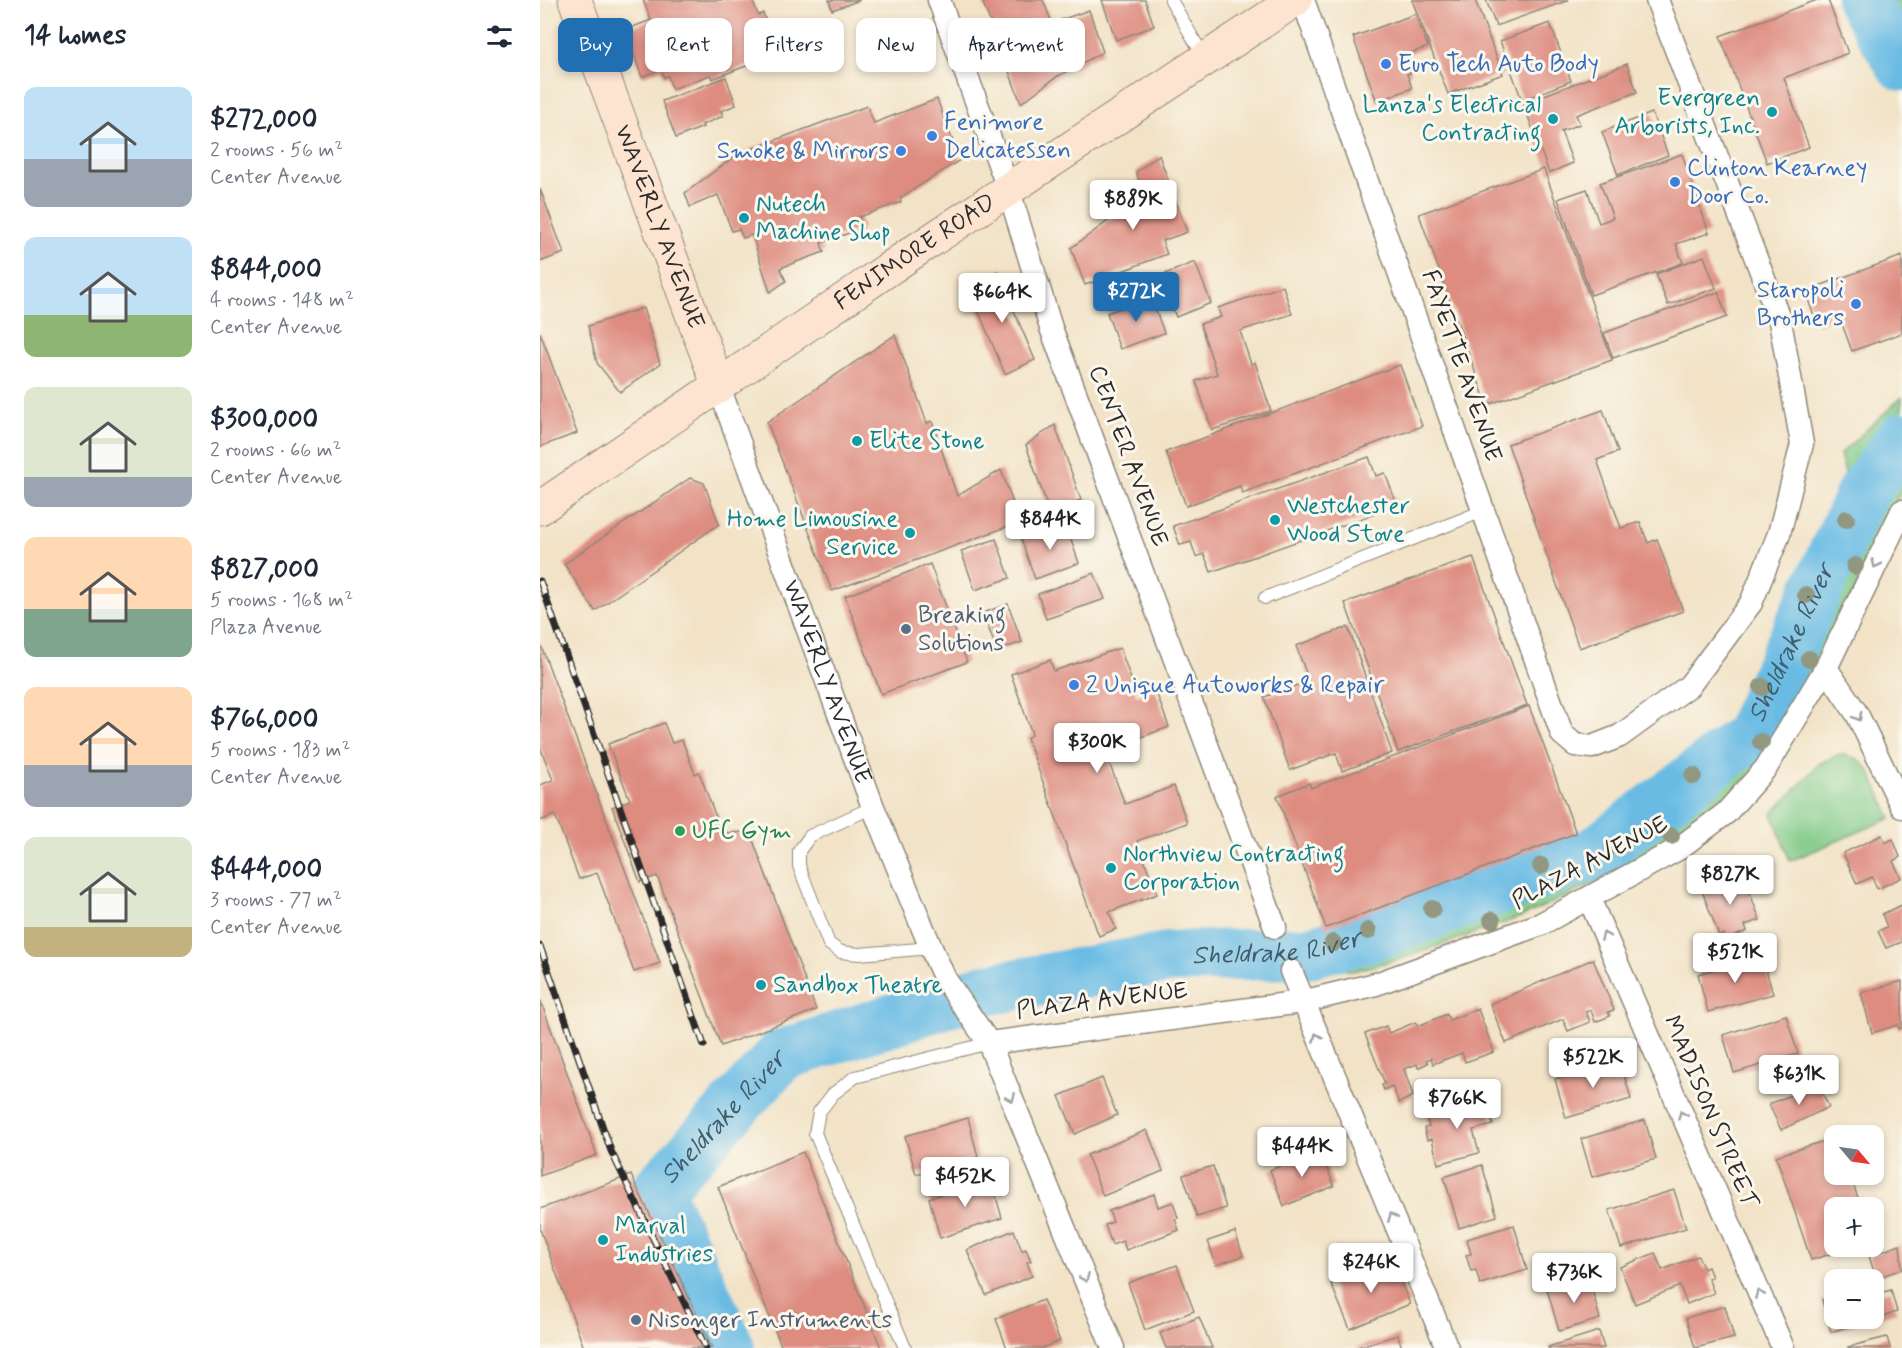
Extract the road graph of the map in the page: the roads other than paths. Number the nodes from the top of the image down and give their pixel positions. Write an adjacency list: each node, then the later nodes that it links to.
1 (575, 0): 9 (street, WAVERLY AVENUE)
2 (939, 0): 8 (street, CENTER AVENUE)
3 (1172, 0): 7 (lane)
4 (1295, 0): 7 (street, FENIMORE ROAD)
5 (1303, 0): 11 (street, FAYETTE AVENUE)
6 (1657, 0): 11 (street, FAYETTE AVENUE)
7 (1205, 60): 8 (street, FENIMORE ROAD)
8 (1009, 191): 9 (street, FENIMORE ROAD); 18 (street, CENTER AVENUE)
9 (719, 387): 10 (street, FENIMORE ROAD); 15 (street, WAVERLY AVENUE)
10 (540, 508)
11 (1483, 511): 13 (lane)
12 (1902, 511): 14 (street, PLAZA AVENUE, one-way to 14)
13 (1265, 598)
14 (1826, 668): 16 (street, one-way to 16); 17 (street, PLAZA AVENUE)
15 (873, 807): 19 (street, WAVERLY AVENUE); 19 (lane)
16 (1902, 807)
17 (1589, 898): 21 (street, PLAZA AVENUE); 26 (street, MADISON STREET, one-way to 17)
18 (1275, 927)
19 (931, 948): 22 (street, WAVERLY AVENUE)
20 (1291, 971): 21 (street)
21 (1302, 1002): 22 (street, PLAZA AVENUE); 25 (street, one-way to 21)
22 (989, 1044): 23 (lane); 24 (street, WAVERLY AVENUE, one-way to 24)
23 (905, 1348)
24 (1113, 1348)
25 (1447, 1348)
26 (1783, 1348)

